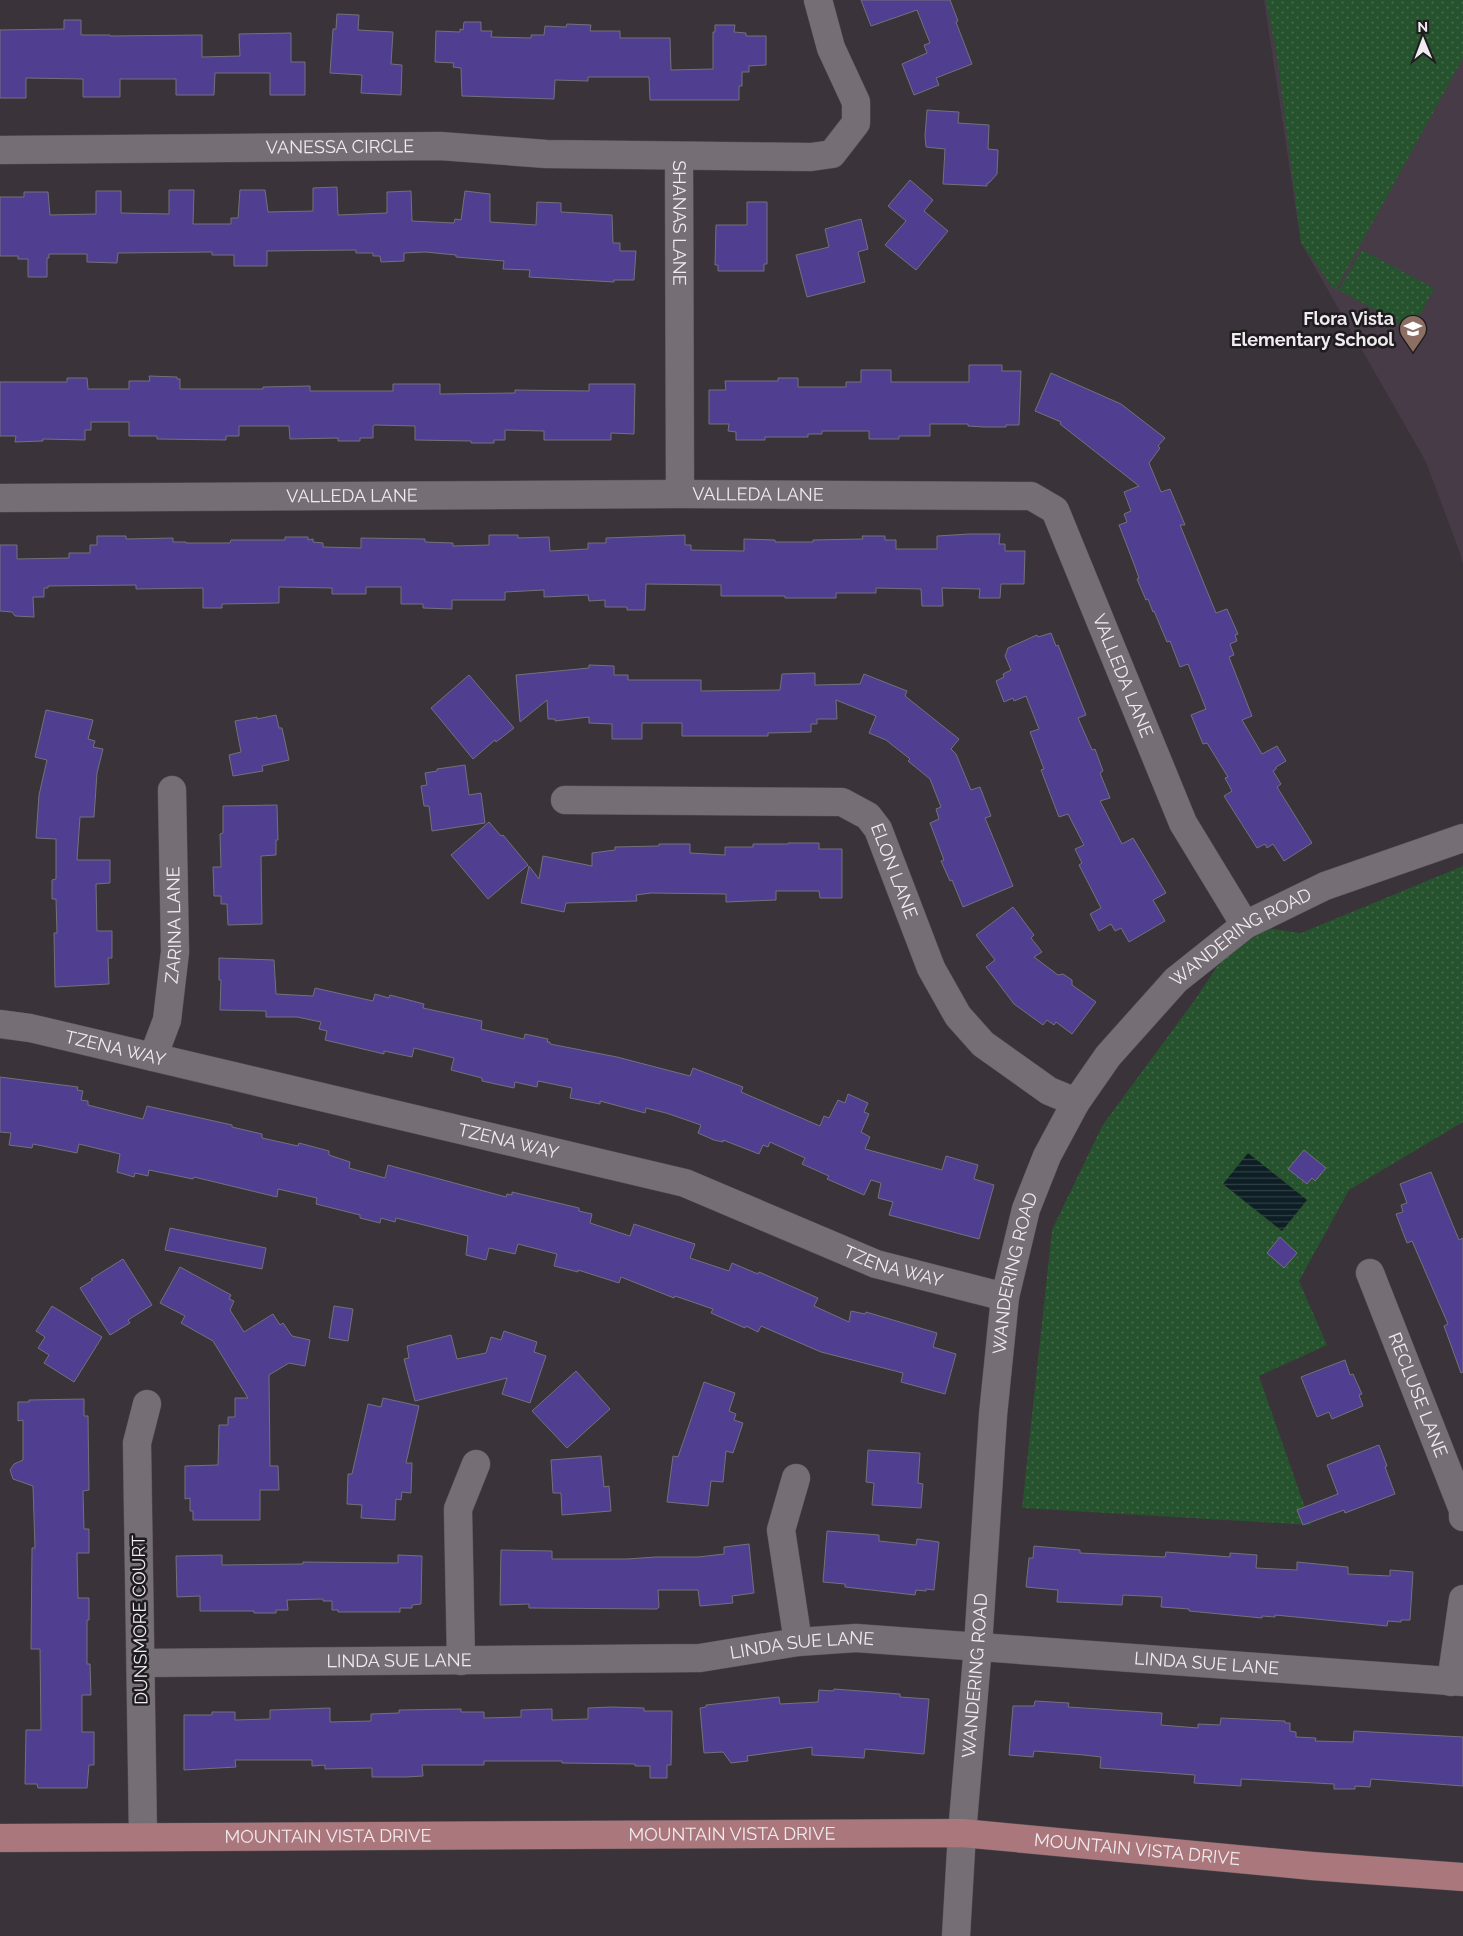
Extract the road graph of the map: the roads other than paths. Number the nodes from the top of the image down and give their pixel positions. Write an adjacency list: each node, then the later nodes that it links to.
1 (818, 0): 3 (street, SHANAS LANE)
2 (0, 150): 3 (street, VANESSA CIRCLE)
3 (679, 157): 4 (street, SHANAS LANE)
4 (680, 494): 5 (street, VALLEDA LANE); 9 (street, VALLEDA LANE)
5 (0, 498)
6 (172, 790): 11 (street, ZARINA LANE)
7 (565, 800): 12 (street, ELON LANE)
8 (1463, 838): 9 (street, WANDERING ROAD)
9 (1245, 925): 12 (street, WANDERING ROAD)
10 (0, 1024): 11 (street, TZENA WAY)
11 (153, 1057): 14 (street, TZENA WAY)
12 (1076, 1102): 14 (street, WANDERING ROAD)
13 (1370, 1273): 18 (street, RECLUSE LANE)
14 (1005, 1297): 21 (street, WANDERING ROAD)
15 (147, 1404): 23 (street, DUNSMORE COURT)
16 (476, 1464): 22 (street)
17 (796, 1478): 20 (street)
18 (1463, 1517)
19 (1463, 1599): 24 (street)
20 (798, 1642): 21 (street, LINDA SUE LANE); 22 (street, LINDA SUE LANE)
21 (978, 1646): 24 (street, LINDA SUE LANE); 25 (street, WANDERING ROAD)
22 (461, 1661): 23 (street, LINDA SUE LANE)
23 (141, 1663): 26 (street, DUNSMORE COURT)
24 (1457, 1682)
25 (962, 1833): 26 (main road, MOUNTAIN VISTA DRIVE); 28 (main road, MOUNTAIN VISTA DRIVE); 29 (street, WANDERING ROAD)
26 (143, 1836): 27 (main road, MOUNTAIN VISTA DRIVE)
27 (0, 1838)
28 (1463, 1877)
29 (956, 1936)

